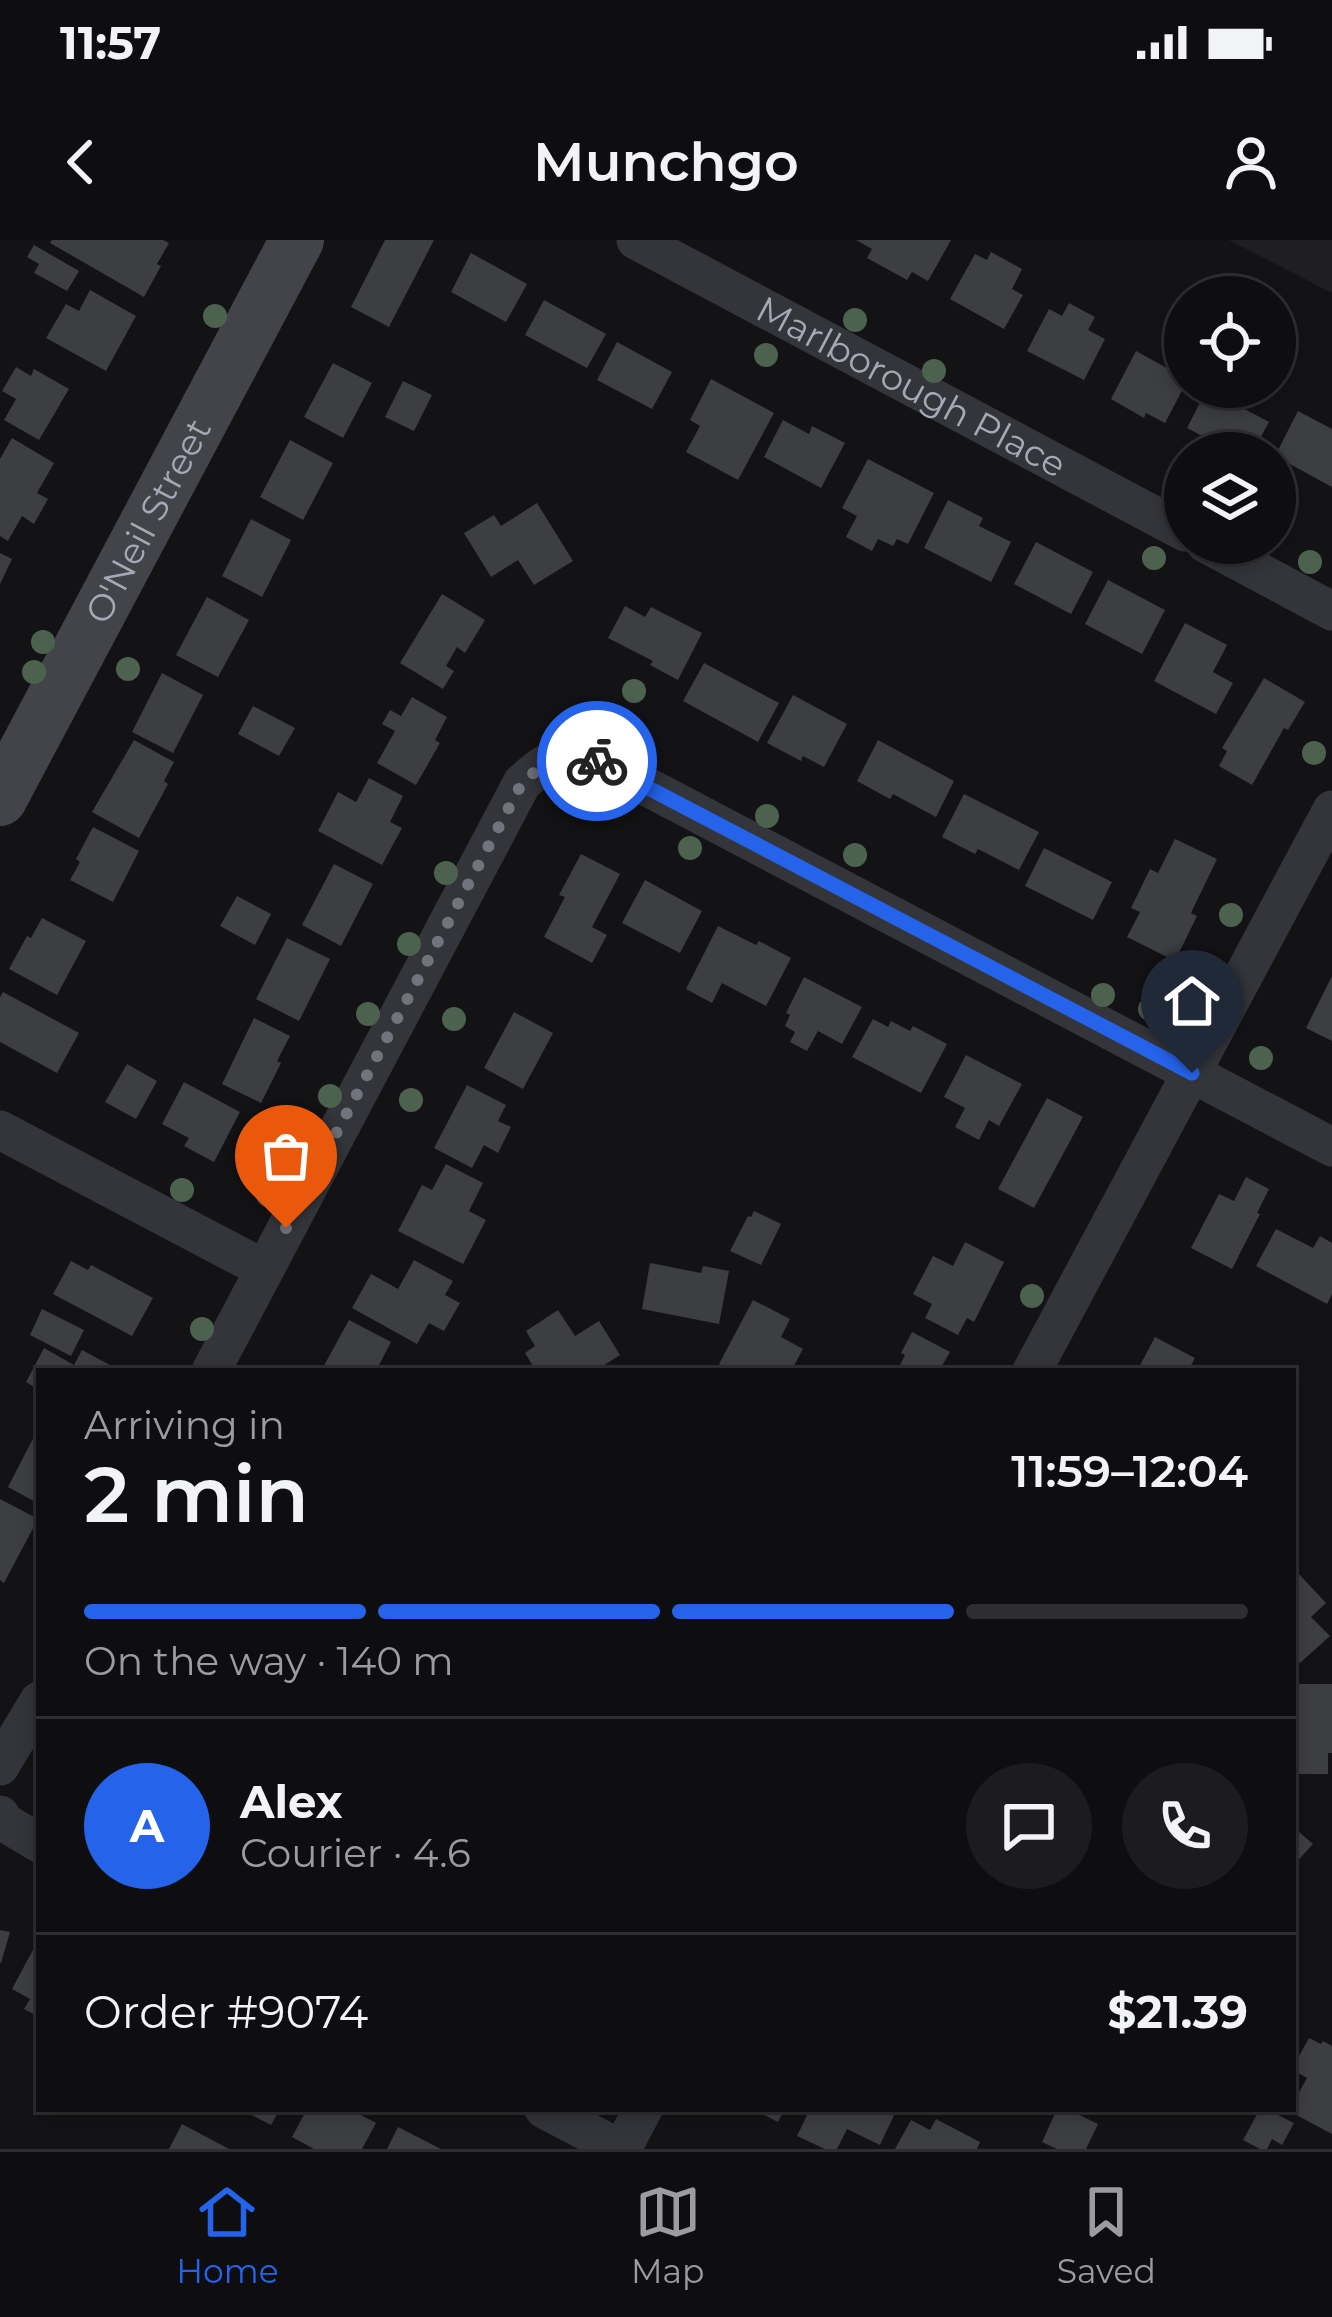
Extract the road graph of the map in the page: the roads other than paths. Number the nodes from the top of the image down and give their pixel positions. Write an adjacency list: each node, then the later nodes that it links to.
1 (297, 240): 6 (street, O'Neil Street)
2 (636, 240): 3 (street, Marlborough Place)
3 (1164, 521)
4 (1245, 564): 5 (street)
5 (1332, 610)
6 (0, 799)
7 (1332, 810): 8 (street)
8 (1192, 1073): 10 (street); 11 (street); 13 (street)
9 (0, 1130): 11 (street)
10 (1332, 1147)
11 (264, 1269): 12 (street)
12 (214, 1368)
13 (1034, 1368)
14 (36, 1706): 15 (street)
15 (0, 1766)
16 (550, 2112): 18 (street)
17 (641, 2112): 18 (street)
18 (621, 2149)

